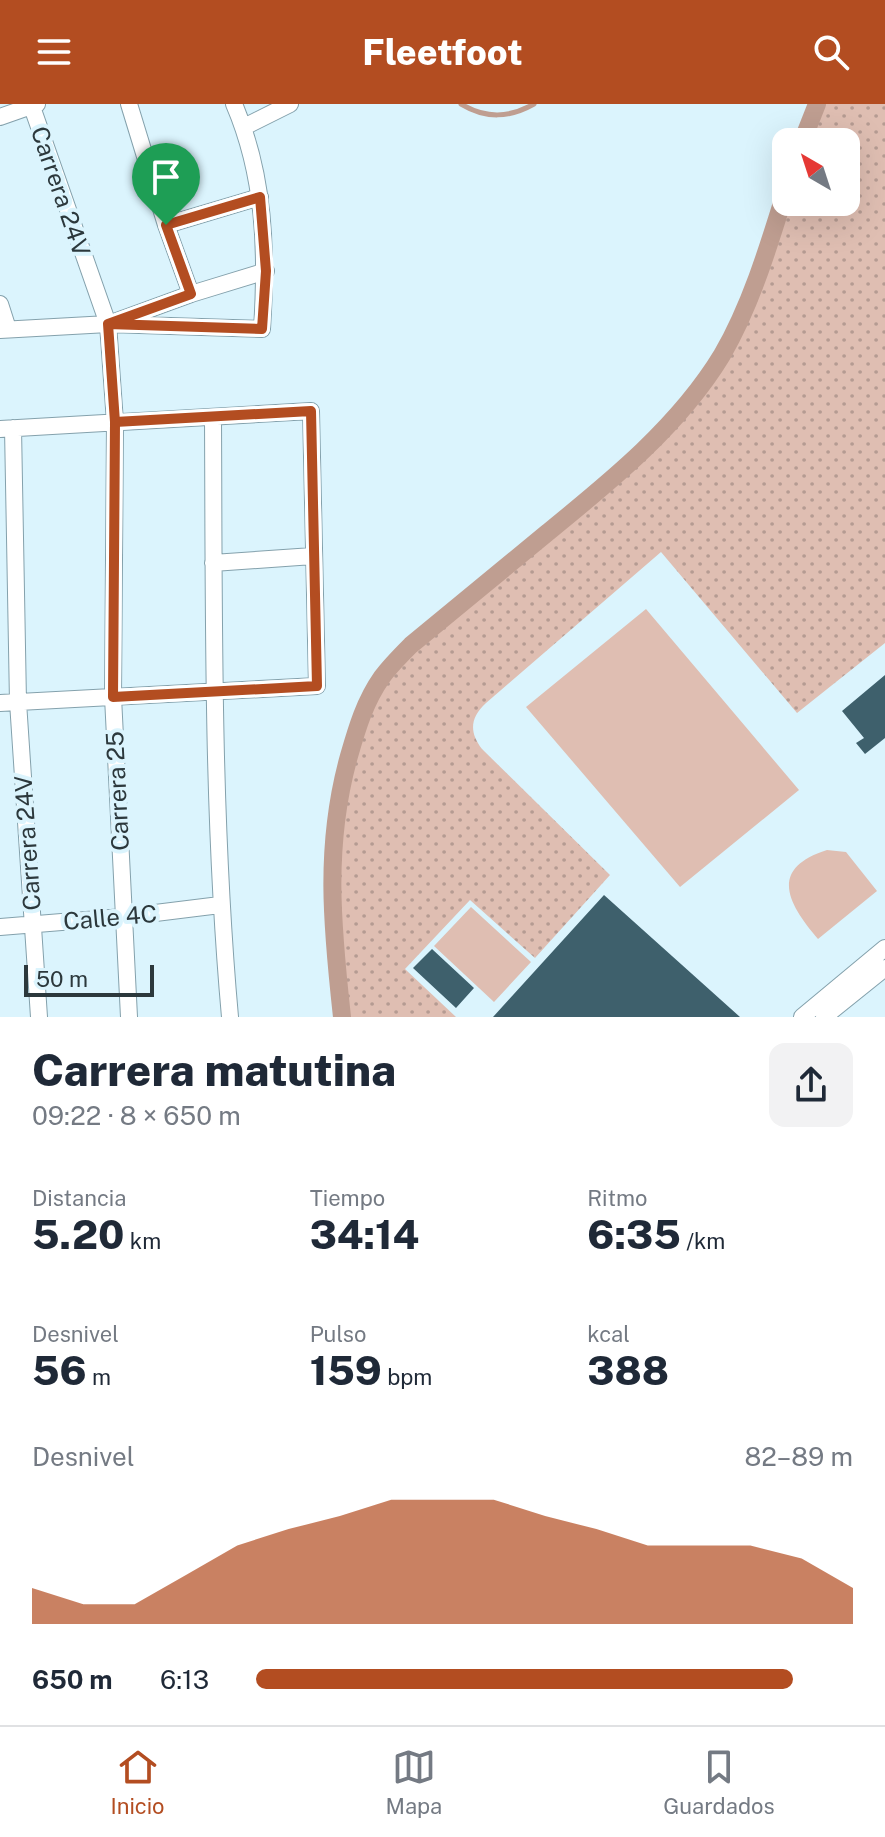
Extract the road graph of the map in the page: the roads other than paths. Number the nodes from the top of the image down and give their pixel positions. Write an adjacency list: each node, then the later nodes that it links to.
1 (129, 104): 8 (street)
2 (234, 104): 6 (street)
3 (290, 104): 6 (street)
4 (33, 105): 5 (street); 12 (street, Carrera 24V)
5 (0, 117)
6 (244, 127): 7 (street)
7 (260, 197): 8 (street); 9 (street)
8 (166, 225): 10 (street)
9 (266, 271): 10 (street); 12 (street)
10 (191, 294): 12 (street)
11 (0, 304): 13 (street)
12 (108, 324): 13 (street); 15 (street, Carrera 25)
13 (4, 330)
14 (213, 417): 15 (street); 17 (street); 18 (street)
15 (115, 422): 16 (street); 20 (street, Carrera 25)
16 (7, 429): 21 (street, Carrera 24V)
17 (313, 556): 18 (street); 19 (street)
18 (213, 563): 19 (street)
19 (214, 691): 20 (street); 23 (street)
20 (113, 697): 21 (street); 24 (street, Carrera 25)
21 (18, 702): 22 (street); 25 (street, Carrera 24V)
22 (0, 703)
23 (220, 905): 24 (street, Calle 4C); 31 (street)
24 (123, 917): 25 (street, Calle 4C); 30 (street, Carrera 25)
25 (32, 924): 26 (street, Calle 4C); 29 (street, Carrera 24V)
26 (0, 927)
27 (885, 948): 32 (street)
28 (885, 968): 33 (street)
29 (39, 1017)
30 (129, 1017)
31 (230, 1017)
32 (802, 1017)
33 (824, 1017)

